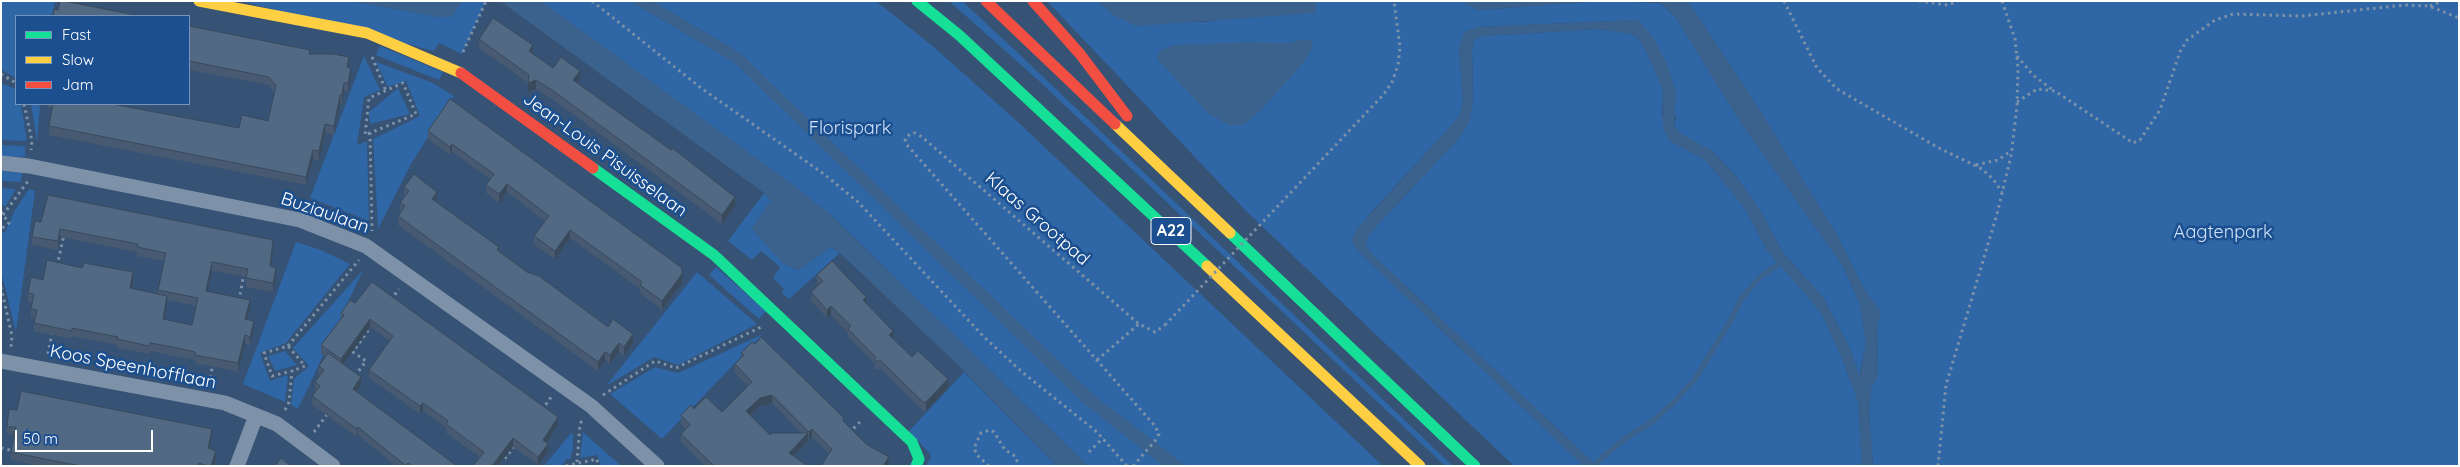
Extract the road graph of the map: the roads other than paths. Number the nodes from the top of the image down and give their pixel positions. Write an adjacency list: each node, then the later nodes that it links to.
1 (199, 1): 9 (main road, Jean-Louis Pisuisselaan)
2 (917, 1): 13 (main road, A22)
3 (986, 1): 6 (main road, A22)
4 (1033, 1): 6 (main road, A22)
5 (1, 163): 12 (street, Buziaulaan)
6 (1184, 190): 14 (main road, A22)
7 (5, 362): 8 (street, Koos Speenhofflaan)
8 (256, 416): 10 (street); 11 (street, Koos Speenhofflaan)
9 (917, 462)
10 (237, 466)
11 (333, 466)
12 (657, 466)
13 (1420, 466)
14 (1475, 466)

